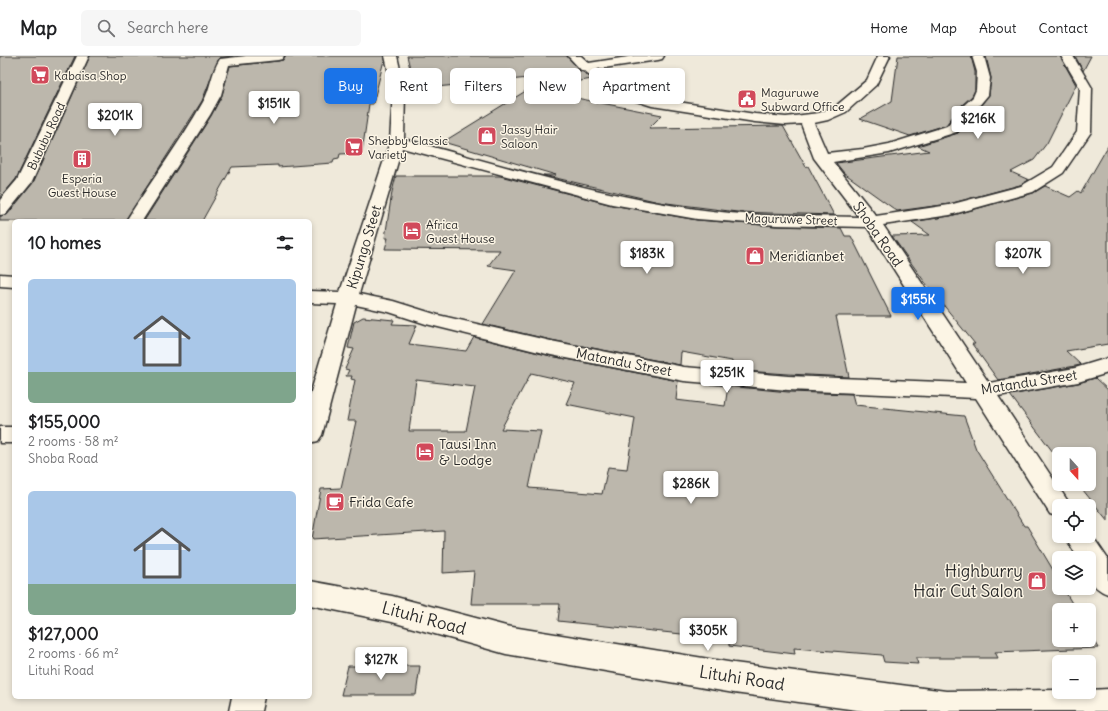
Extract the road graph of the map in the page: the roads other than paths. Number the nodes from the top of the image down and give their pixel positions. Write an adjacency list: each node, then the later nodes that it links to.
1 (83, 56): 13 (street, Bububu Road)
2 (278, 56): 14 (street)
3 (391, 56): 11 (street, Kipungo Steet)
4 (574, 56): 9 (street)
5 (658, 56): 9 (street)
6 (884, 56): 10 (street)
7 (978, 56): 12 (street)
8 (1067, 56): 15 (street, Maguruwe Street)
9 (585, 67): 10 (street)
10 (806, 120): 12 (street, Shoba Road)
11 (397, 142): 15 (street, Maguruwe Street); 19 (street, Kipungo Steet)
12 (822, 158): 15 (street, Shoba Road)
13 (0, 210)
14 (135, 219)
15 (872, 222): 21 (street, Shoba Road)
16 (0, 280): 17 (street)
17 (12, 281)
18 (312, 297): 19 (street, Matandu Street)
19 (348, 298): 21 (street, Matandu Street); 22 (street, Kipungo Steet)
20 (1108, 364): 21 (street, Matandu Street)
21 (983, 391): 25 (street, Shoba Road)
22 (312, 428)
23 (0, 435): 24 (street)
24 (12, 435)
25 (1054, 499)
26 (1083, 543): 27 (street)
27 (1108, 582)
28 (312, 593): 30 (street, Lituhi Road)
29 (248, 699): 31 (street)
30 (1108, 705)
31 (245, 711)

